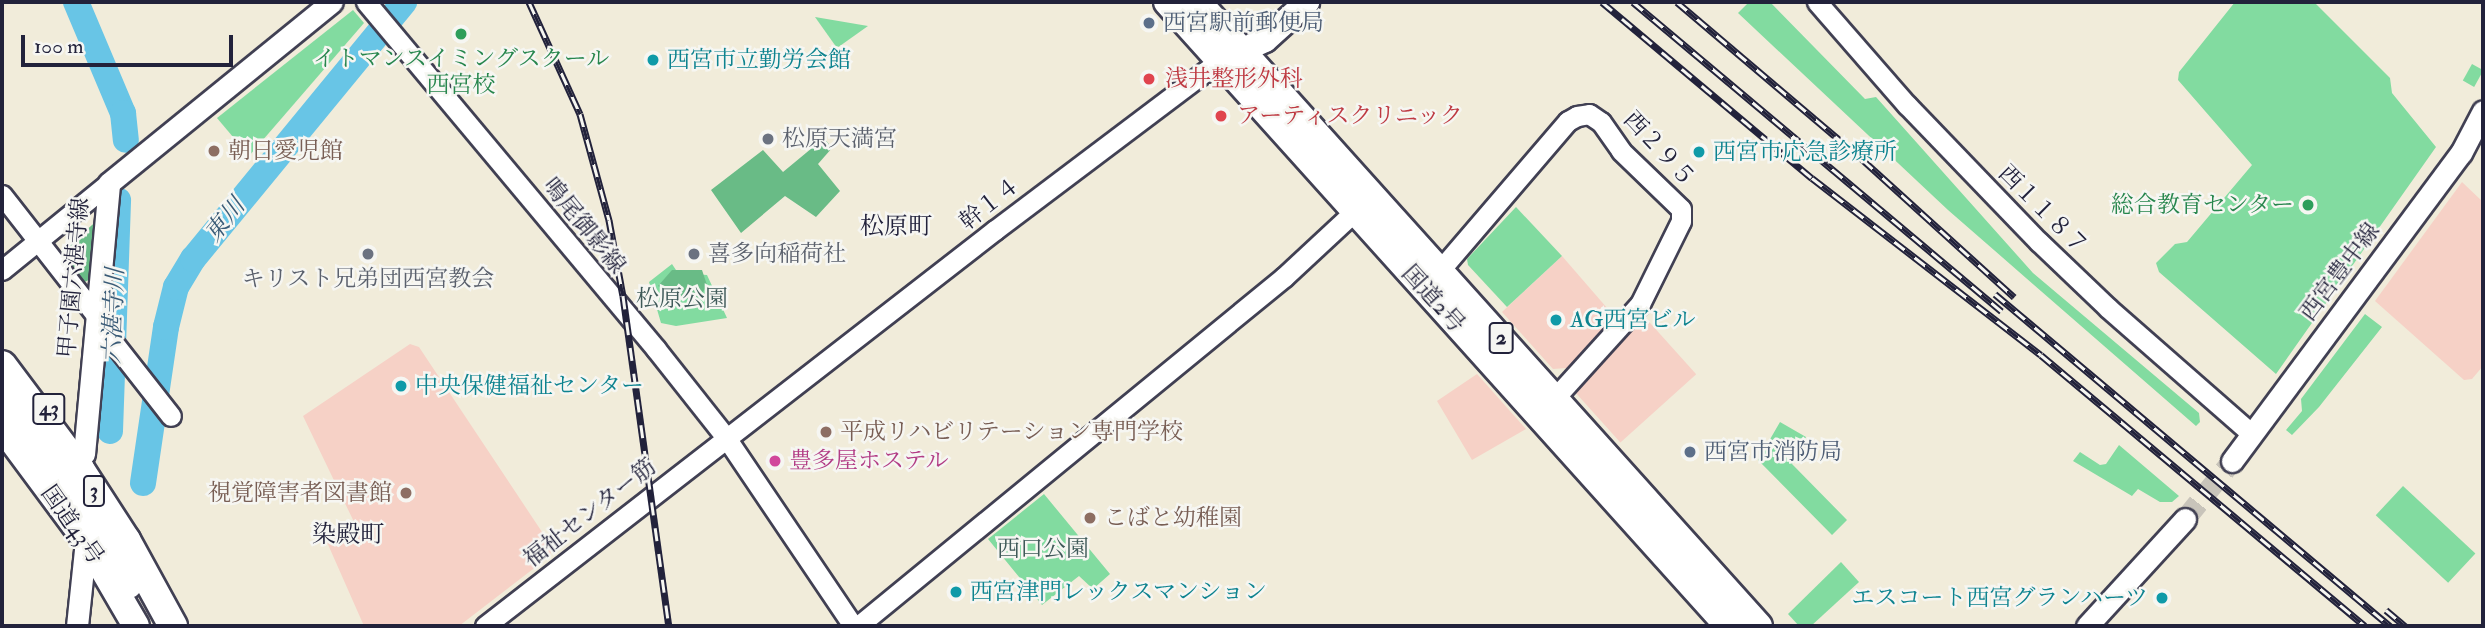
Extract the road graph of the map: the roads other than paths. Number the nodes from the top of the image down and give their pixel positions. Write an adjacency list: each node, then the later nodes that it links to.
1 (332, 2): 10 (main road, 甲子園六湛寺線)
2 (1167, 2): 8 (highway, 国道2号 / 2)
3 (1198, 2): 8 (highway, 国道2号 / 2)
4 (1287, 2): 8 (main road)
5 (1307, 2): 8 (main road)
6 (1817, 2): 23 (street, 西１１８７)
7 (372, 9): 24 (street, 鳴尾御影線)
8 (1231, 56): 12 (highway, 国道2号 / 2); 15 (highway, 国道2号 / 2); 24 (street, 幹１４)
9 (2483, 111): 23 (main road, 西宮豊中線)
10 (109, 183): 13 (street); 16 (main road, 甲子園六湛寺線)
11 (2, 195): 13 (street)
12 (1355, 211): 35 (street); 36 (highway, 国道2号 / 2)
13 (38, 240): 14 (street); 16 (street)
14 (2, 270)
15 (1441, 270): 19 (highway, 国道2号 / 2); 19 (street, 西２９５)
16 (100, 324): 21 (street); 25 (main road, 甲子園六湛寺線)
17 (2, 351): 25 (highway, 国道43号 / 43)
18 (2, 365): 32 (highway, 3)
19 (1554, 399): 37 (highway, 国道2号 / 2)
20 (2, 401): 31 (highway, 3)
21 (168, 412)
22 (2, 427): 28 (highway, 国道43号 / 43)
23 (2252, 434): 26 (main road, 西宮豊中線)
24 (727, 439): 34 (street, 福祉センター筋); 35 (street, 鳴尾御影線)
25 (84, 453): 33 (highway, 国道43号 / 43)
26 (2232, 461)
27 (2185, 519): 38 (main road)
28 (86, 540): 29 (main road); 30 (highway, 国道43号 / 43)
29 (77, 626)
30 (136, 626)
31 (152, 626)
32 (173, 626)
33 (183, 626)
34 (485, 626)
35 (855, 626)
36 (1728, 626)
37 (1759, 626)
38 (2087, 626)

